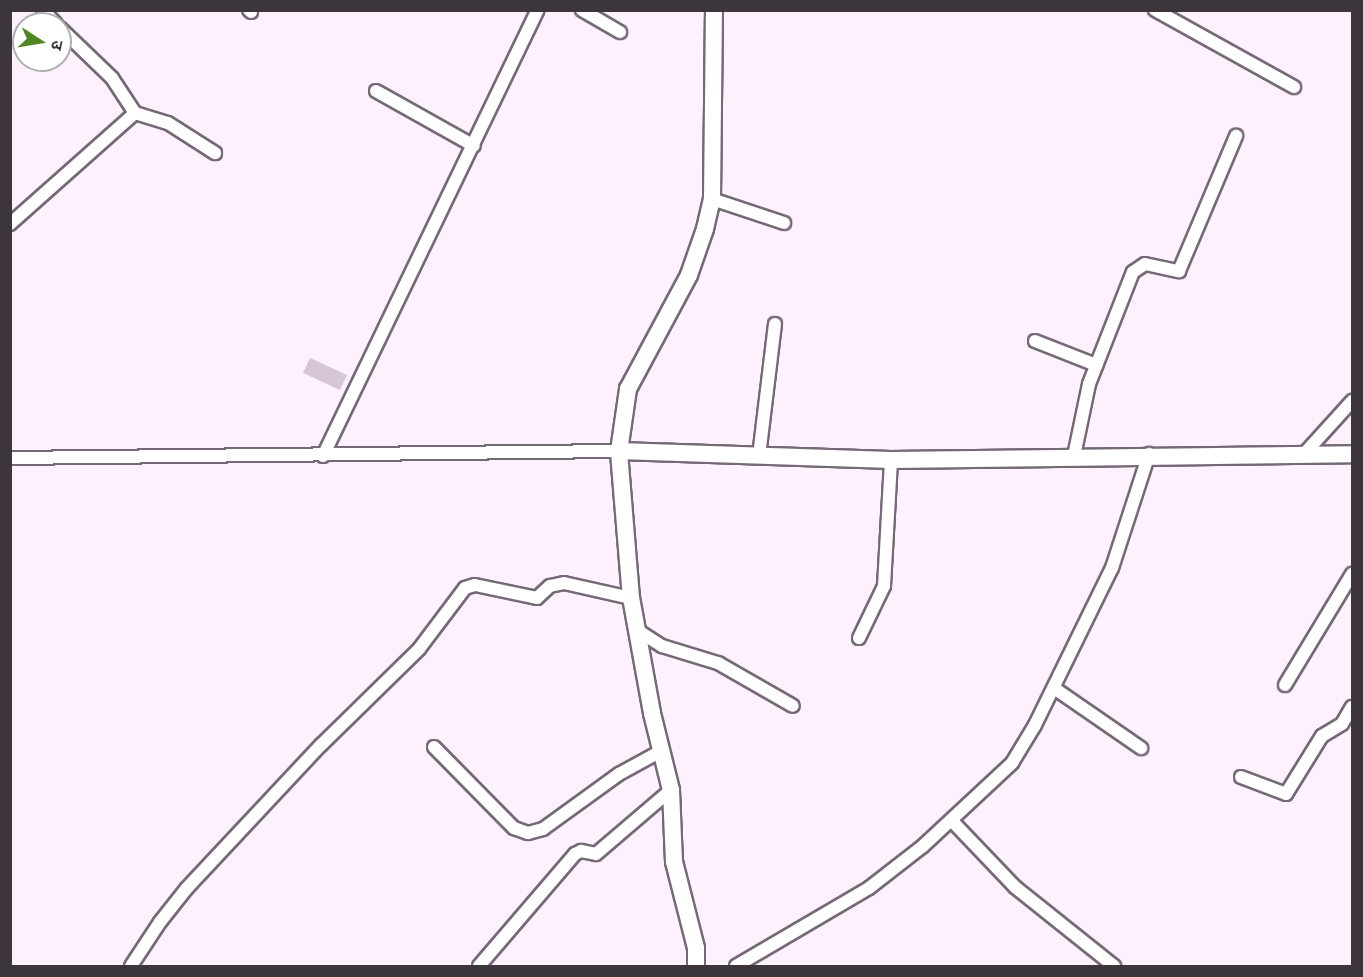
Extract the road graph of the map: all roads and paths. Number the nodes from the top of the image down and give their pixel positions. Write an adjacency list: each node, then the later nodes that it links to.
1 (538, 10): 11 (street)
2 (582, 10): 5 (street)
3 (714, 10): 13 (street)
4 (1155, 10): 7 (street)
5 (620, 32)
6 (72, 40): 9 (street)
7 (1294, 87)
8 (376, 91): 11 (street)
9 (135, 113): 12 (street); 15 (street)
10 (1236, 136): 18 (street)
11 (474, 146): 24 (street)
12 (215, 153)
13 (712, 199): 14 (street); 20 (street)
14 (784, 223)
15 (10, 224)
16 (775, 324): 25 (street)
17 (1035, 341): 18 (street)
18 (1096, 365): 26 (street)
19 (1353, 401): 22 (street)
20 (619, 452): 24 (street); 25 (street); 30 (street)
21 (1149, 454): 22 (street); 26 (street); 34 (street)
22 (1304, 454): 23 (street)
23 (1353, 454)
24 (323, 456): 27 (street)
25 (759, 456): 28 (street)
26 (1074, 456): 28 (street)
27 (10, 458)
28 (891, 460): 32 (street)
29 (1353, 574): 33 (street)
30 (631, 598): 31 (street); 43 (street)
31 (636, 630): 35 (street); 39 (street)
32 (859, 638)
33 (1285, 685)
34 (1054, 688): 38 (street); 42 (street)
35 (793, 706)
36 (1353, 707): 40 (street)
37 (434, 747): 39 (street)
38 (1141, 748)
39 (661, 751): 41 (street)
40 (1241, 777)
41 (671, 790): 44 (street); 45 (street)
42 (952, 820): 46 (street); 47 (street)
43 (132, 966)
44 (479, 966)
45 (696, 966)
46 (736, 966)
47 (1114, 966)

